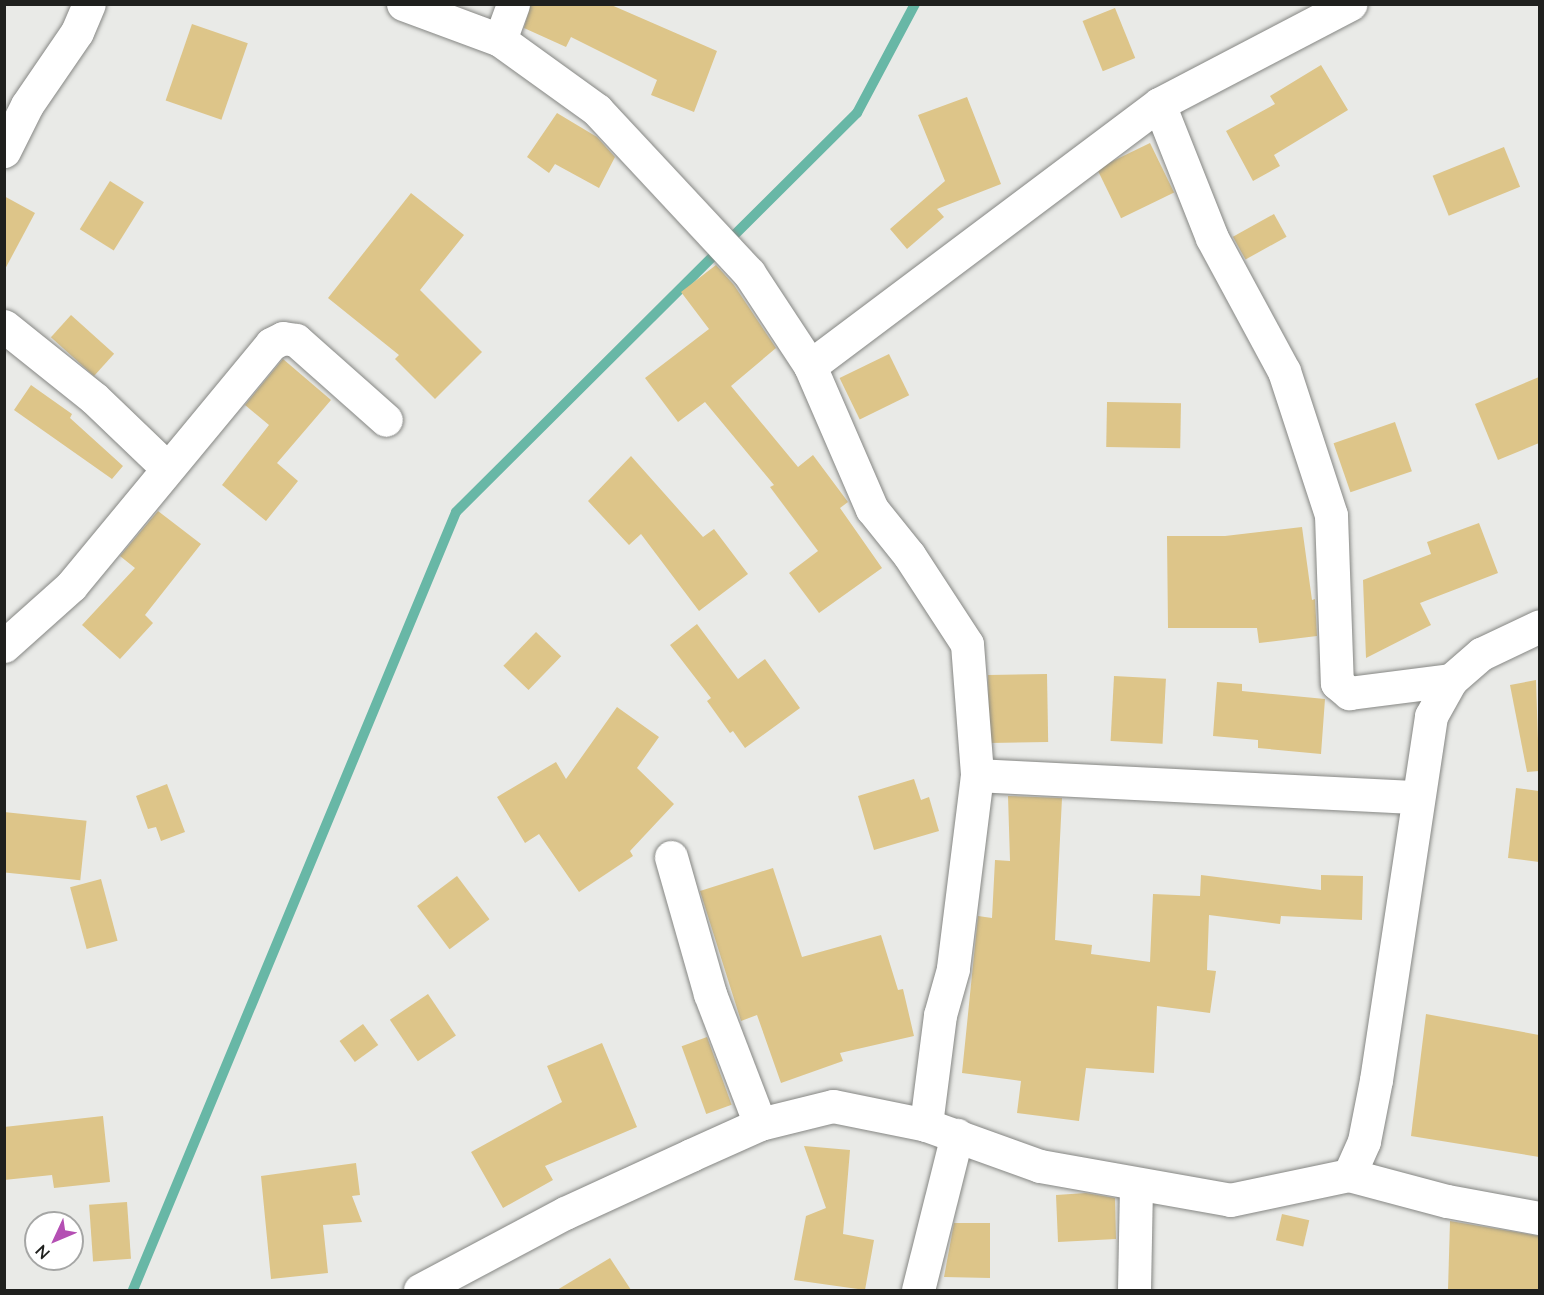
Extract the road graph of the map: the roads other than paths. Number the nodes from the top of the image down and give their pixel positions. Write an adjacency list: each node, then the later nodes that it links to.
1 (89, 4): 7 (street)
2 (403, 4): 5 (street)
3 (513, 4): 5 (street)
4 (1350, 4): 6 (street)
5 (500, 40): 9 (street)
6 (1159, 104): 9 (street); 14 (street)
7 (4, 151)
8 (4, 326): 11 (street)
9 (810, 366): 15 (street)
10 (386, 420): 11 (street)
11 (166, 468): 13 (street)
12 (1539, 626): 14 (street)
13 (4, 646)
14 (1451, 680): 16 (street)
15 (977, 775): 16 (street); 19 (street)
16 (1416, 797): 21 (street)
17 (671, 857): 18 (street)
18 (760, 1124): 19 (street); 24 (street)
19 (926, 1125): 20 (street)
20 (957, 1135): 22 (street); 25 (street)
21 (1349, 1175): 22 (street); 23 (street)
22 (1136, 1186): 26 (street)
23 (1539, 1218)
24 (420, 1290)
25 (918, 1290)
26 (1134, 1290)

